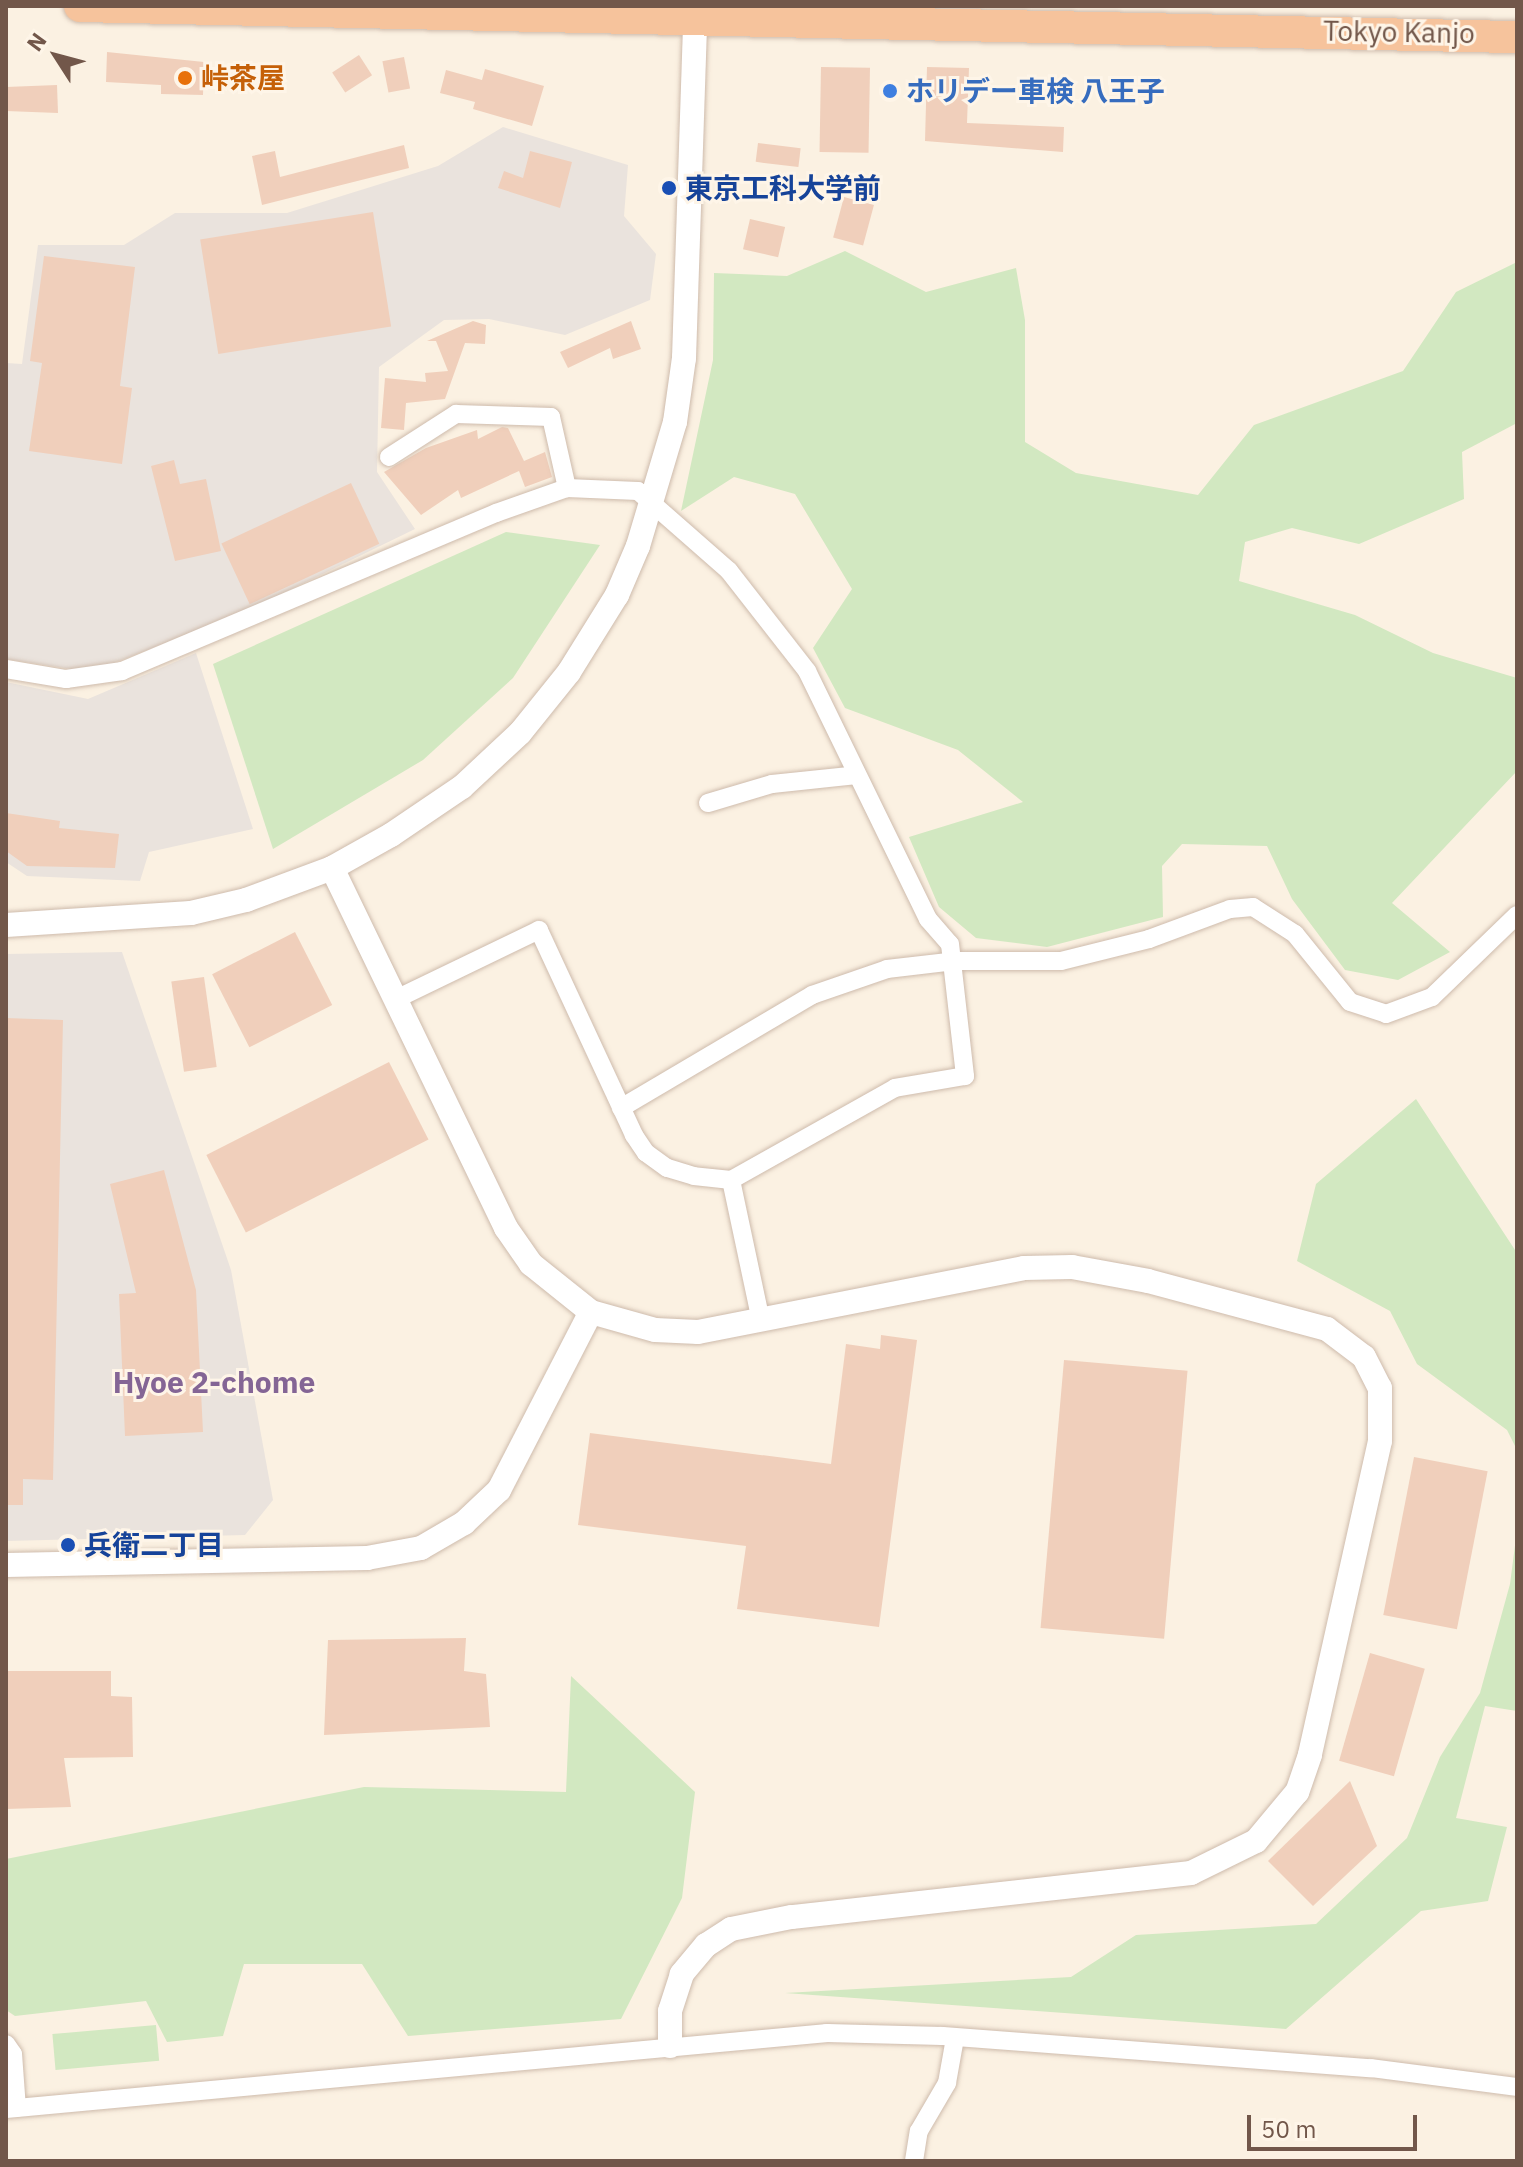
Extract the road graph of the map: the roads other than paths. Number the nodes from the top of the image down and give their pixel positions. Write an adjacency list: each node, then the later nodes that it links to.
1 (80, 6): 2 (highway, Tokyo Kanjo)
2 (695, 14): 3 (highway, Tokyo Kanjo); 6 (street)
3 (1517, 37)
4 (389, 457): 5 (street)
5 (567, 488): 6 (street); 7 (street)
6 (655, 503): 8 (street); 10 (street)
7 (6, 669)
8 (857, 775): 9 (street); 13 (street)
9 (708, 803)
10 (332, 868): 12 (street); 14 (street)
11 (1517, 915): 13 (street)
12 (6, 925)
13 (955, 961): 15 (street); 16 (street)
14 (396, 999): 15 (street); 17 (street)
15 (621, 1108): 16 (street)
16 (731, 1180): 18 (street)
17 (591, 1312): 18 (street); 19 (street)
18 (761, 1321): 22 (street)
19 (6, 1565)
20 (955, 2038): 22 (street); 23 (street); 25 (street)
21 (6, 2044): 24 (street)
22 (670, 2046): 24 (street)
23 (1517, 2087)
24 (12, 2108)
25 (914, 2161)

